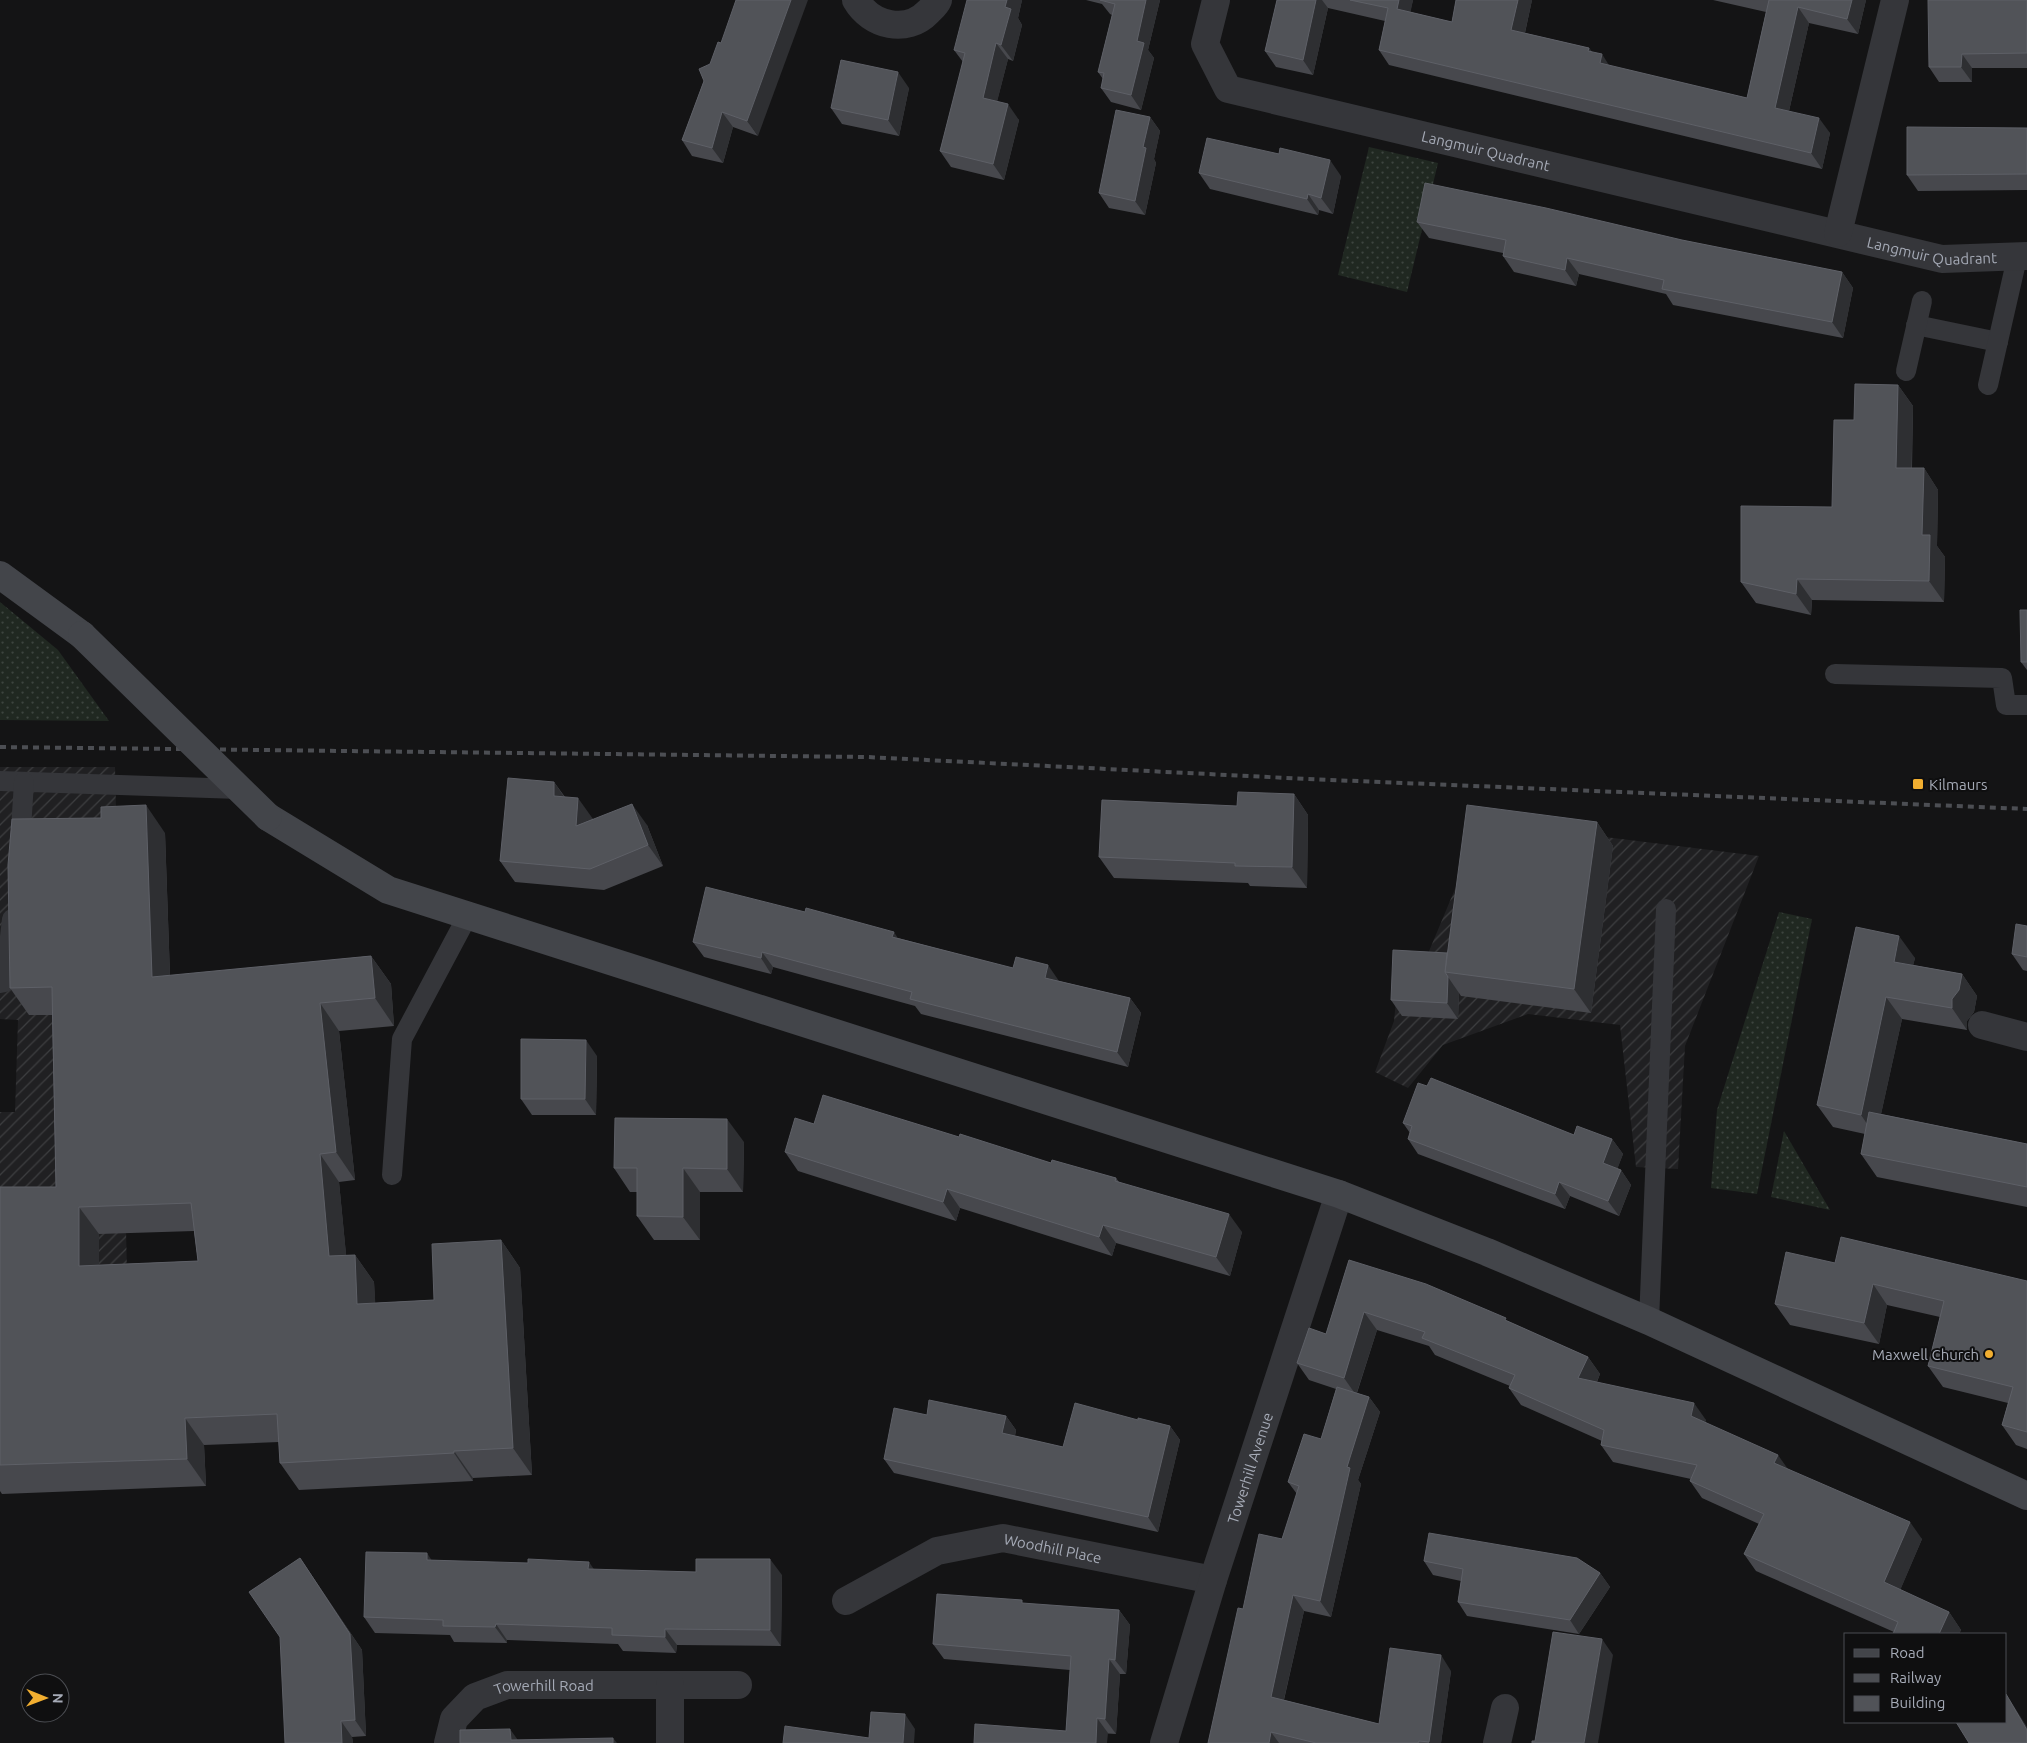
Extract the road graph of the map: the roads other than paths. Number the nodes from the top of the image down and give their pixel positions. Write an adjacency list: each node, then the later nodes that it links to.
1 (856, 0): 2 (street)
2 (938, 0)
3 (1216, 0): 5 (street, Langmuir Quadrant)
4 (1895, 0): 5 (street)
5 (1838, 233): 6 (street, Langmuir Quadrant)
6 (2022, 257): 9 (lane)
7 (1922, 301): 8 (lane)
8 (1916, 325): 9 (lane); 10 (lane)
9 (1998, 342): 11 (lane)
10 (1906, 371)
11 (1988, 385)
12 (0, 576): 17 (main road, bridge)
13 (1835, 674): 14 (lane)
14 (2027, 705)
15 (0, 781): 16 (lane)
16 (24, 782): 17 (lane); 18 (lane)
17 (239, 789): 21 (main road, bridge)
18 (18, 866)
19 (14, 904): 22 (lane)
20 (1666, 909): 27 (lane)
21 (467, 917): 25 (lane); 26 (main road)
22 (0, 983)
23 (1982, 1025): 24 (street)
24 (2027, 1037)
25 (392, 1175)
26 (1339, 1194): 27 (main road); 29 (street, Towerhill Avenue)
27 (1649, 1321): 28 (main road)
28 (2027, 1496)
29 (1213, 1580): 30 (street, Woodhill Place); 36 (street, Towerhill Avenue)
30 (846, 1601)
31 (670, 1685): 32 (street, Towerhill Road); 34 (street, Towerhill Road); 35 (street)
32 (738, 1685)
33 (1505, 1708): 37 (street)
34 (448, 1743)
35 (670, 1743)
36 (1164, 1743)
37 (1497, 1743)

